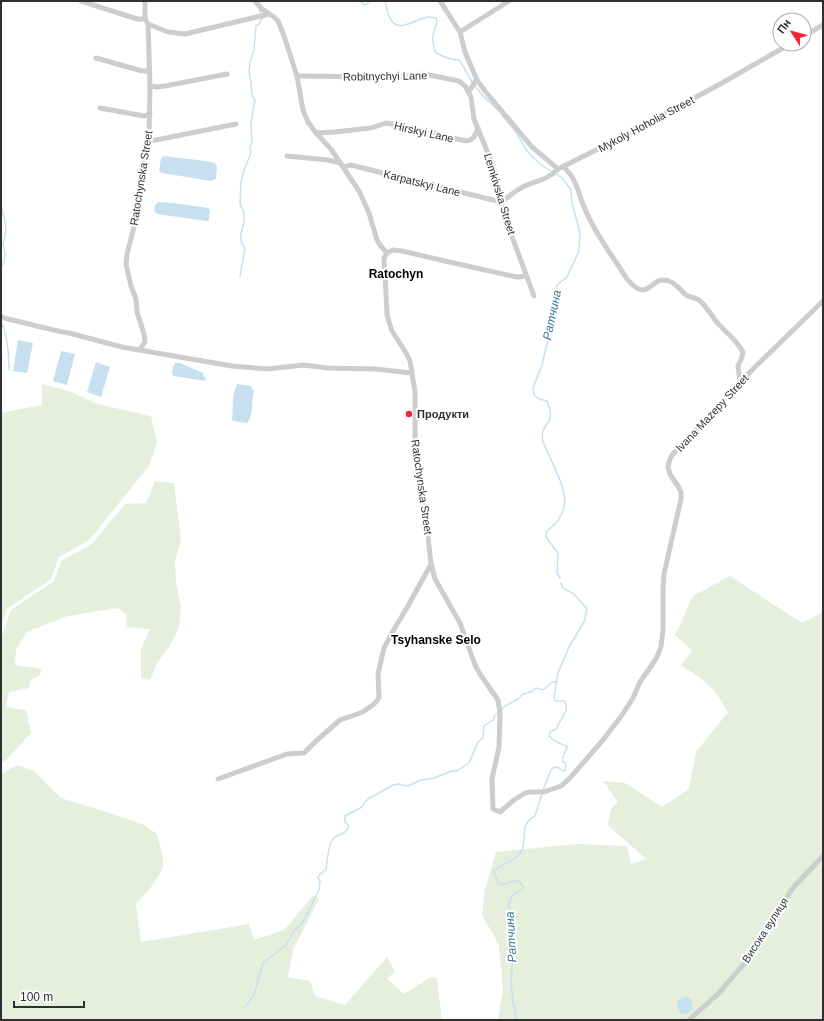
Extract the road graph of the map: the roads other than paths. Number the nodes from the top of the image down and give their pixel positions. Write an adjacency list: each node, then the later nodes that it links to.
1 (82, 1): 7 (street)
2 (145, 1): 7 (street, Ratochynska Street)
3 (255, 1): 6 (street)
4 (440, 1): 10 (street)
5 (509, 1): 10 (street)
6 (266, 14): 7 (street); 15 (street)
7 (146, 22): 13 (street, Ratochynska Street)
8 (823, 25): 9 (street)
9 (812, 31)
10 (460, 32): 16 (street)
11 (776, 52): 26 (street, Mykoly Hoholia Street)
12 (96, 58): 13 (street)
13 (150, 69): 17 (street, Ratochynska Street)
14 (227, 74): 17 (street)
15 (297, 76): 16 (street, Robitnychyi Lane); 22 (street)
16 (473, 85): 21 (street, Lemkivska Street); 26 (street)
17 (150, 86): 19 (street, Ratochynska Street)
18 (100, 108): 19 (street)
19 (150, 114): 23 (street, Ratochynska Street)
20 (236, 124): 23 (street)
21 (478, 128): 22 (street, Hirskyi Lane); 27 (street, Lemkivska Street)
22 (316, 133): 25 (street)
23 (149, 140): 33 (street, Ratochynska Street)
24 (287, 156): 25 (street, Karpatskyi Lane)
25 (342, 165): 27 (street, Karpatskyi Lane); 28 (street)
26 (559, 170): 27 (street, Mykoly Hoholia Street); 35 (street)
27 (502, 202): 29 (street, Lemkivska Street)
28 (387, 253): 29 (street); 34 (street, Ratochynska Street)
29 (526, 276): 30 (street, Lemkivska Street)
30 (534, 296)
31 (823, 300): 35 (street, Ivana Mazepy Street)
32 (1, 316): 33 (street)
33 (139, 350): 34 (street)
34 (411, 373): 36 (street, Ratochynska Street)
35 (740, 382): 38 (street, Ivana Mazepy Street)
36 (431, 564): 37 (street); 38 (street, Ratochynska Street)
37 (218, 779)
38 (530, 792)
39 (823, 856): 40 (street, Висока вулиця)
40 (689, 1020)

